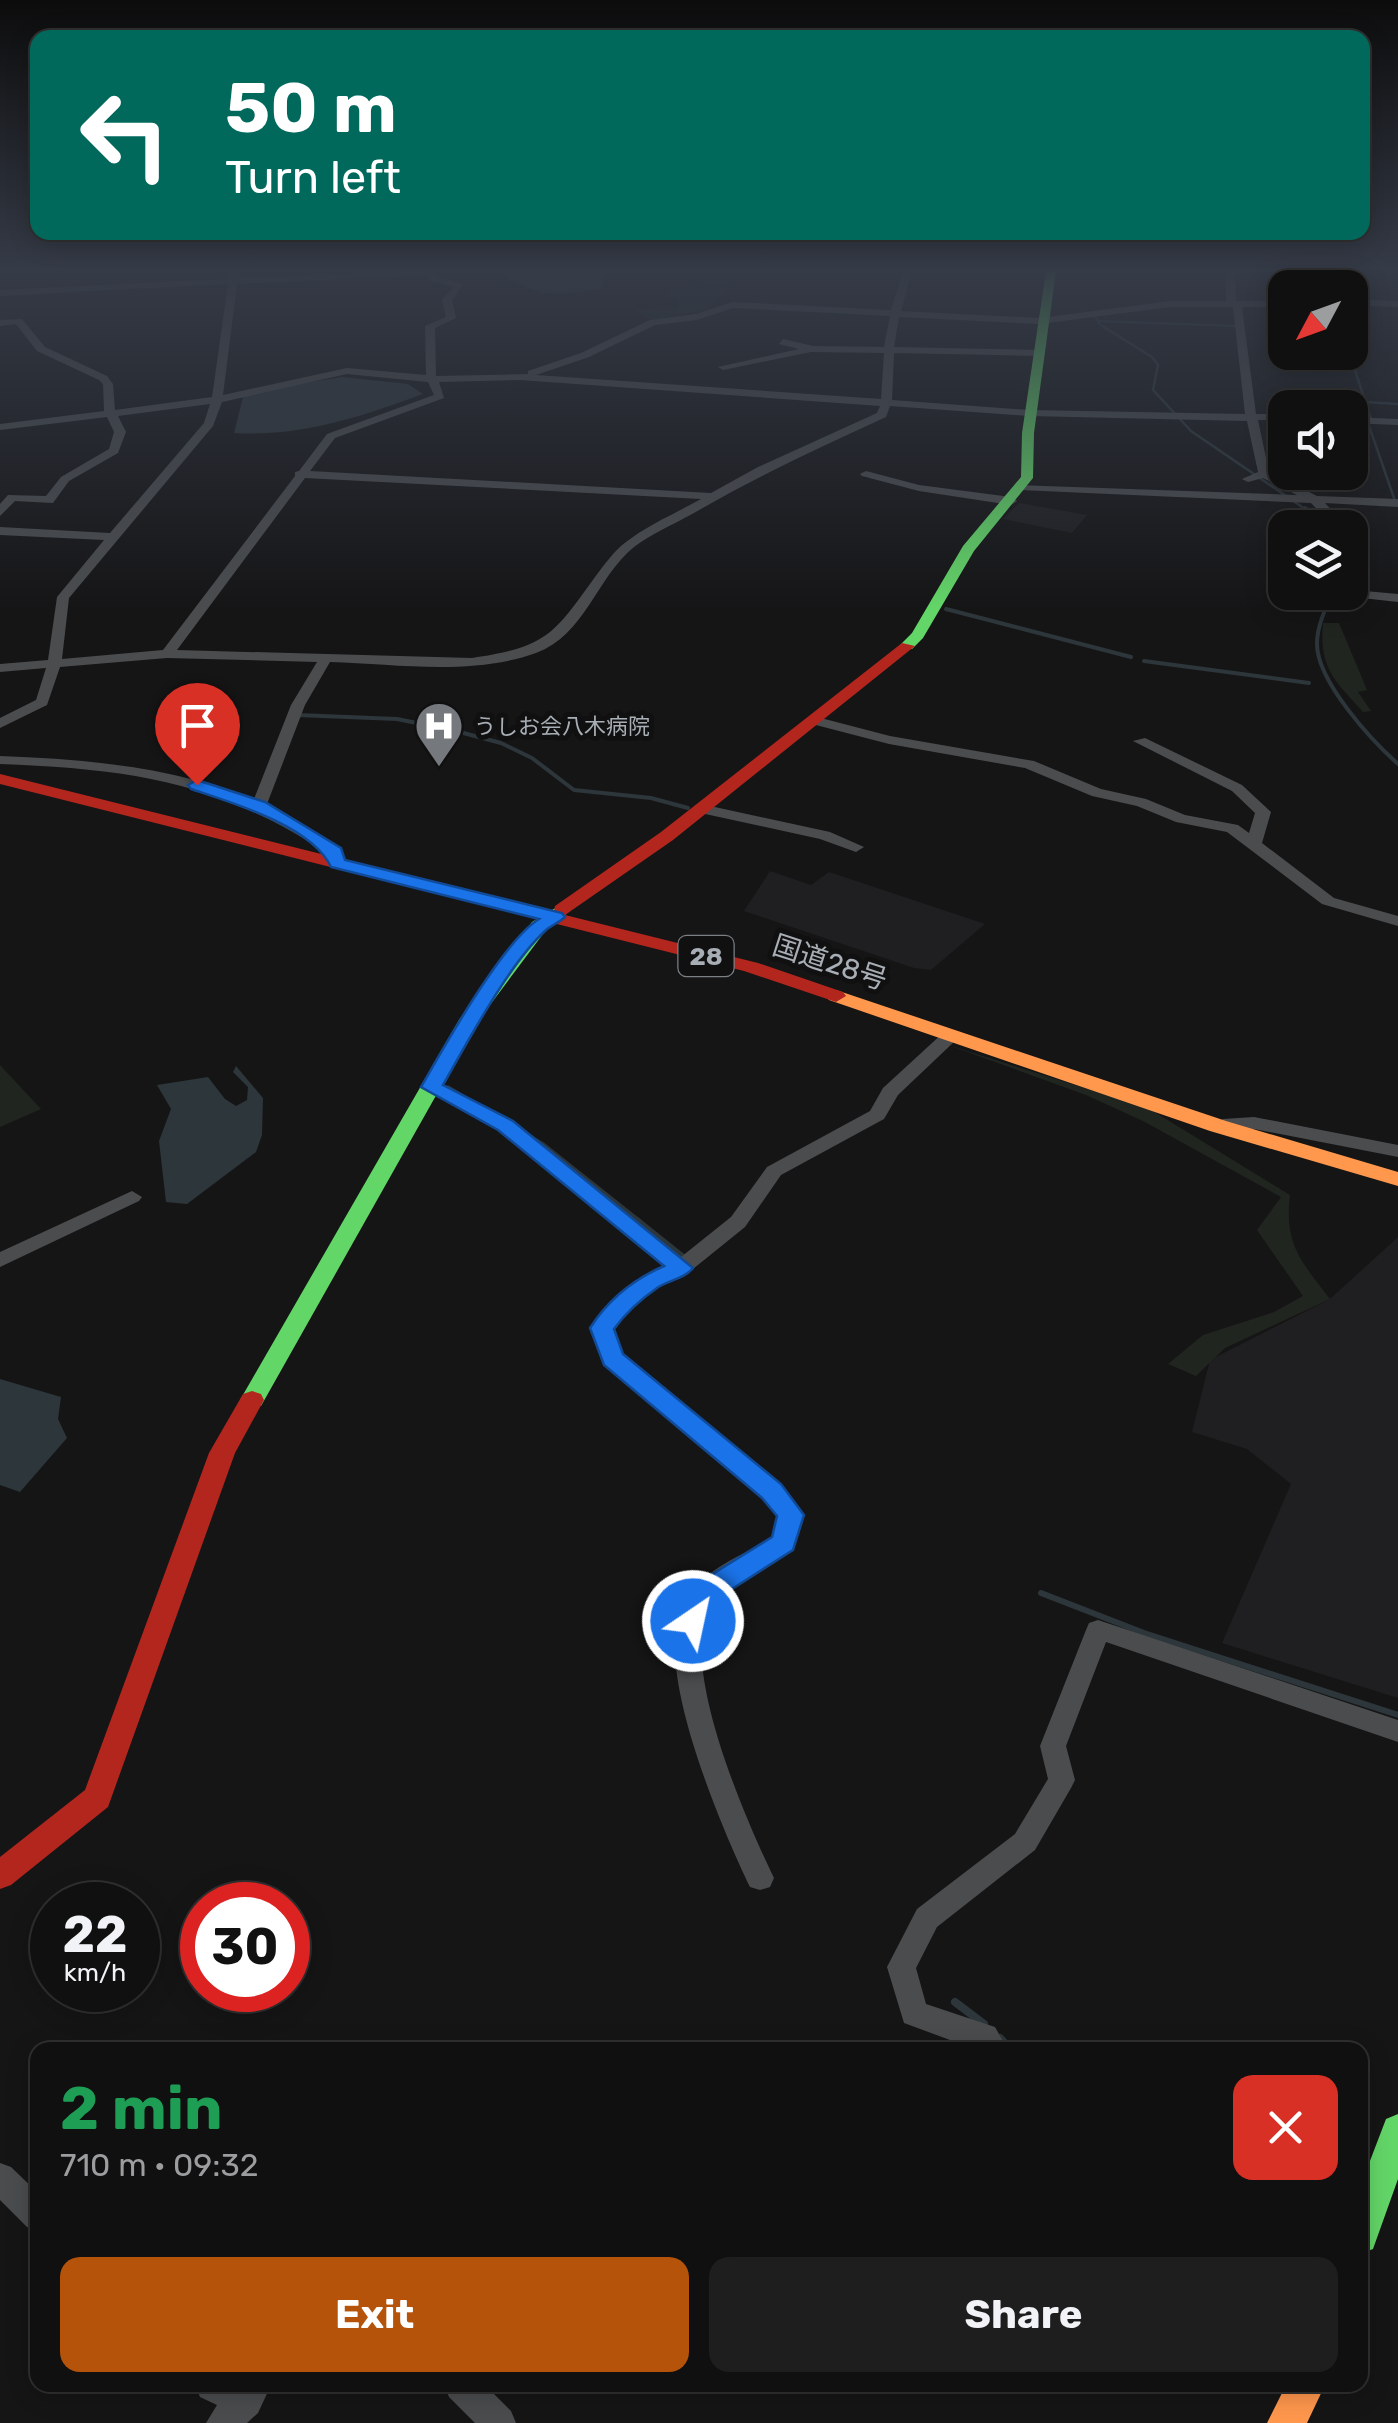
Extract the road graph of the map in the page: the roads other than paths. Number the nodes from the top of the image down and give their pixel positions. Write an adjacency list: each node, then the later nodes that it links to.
1 (108, 384): 12 (street)
2 (219, 384): 9 (street)
3 (288, 384): 9 (street)
4 (434, 384): 18 (street)
5 (628, 384): 10 (street)
6 (889, 384): 10 (street)
7 (1035, 384): 11 (main road)
8 (1246, 384): 13 (street)
9 (217, 400): 12 (street); 29 (street)
10 (887, 401): 11 (street); 22 (street)
11 (1030, 412): 13 (street); 21 (main road)
12 (112, 413): 17 (street); 27 (street)
13 (1251, 416): 14 (street); 20 (street)
14 (1268, 416)
15 (1368, 421): 16 (street)
16 (1398, 422)
17 (0, 427)
18 (299, 474): 22 (street); 32 (street)
19 (866, 474): 21 (street)
20 (1264, 474): 23 (street); 24 (street)
21 (1016, 494): 23 (street); 36 (main road)
22 (710, 496): 33 (street)
23 (1276, 497): 24 (street)
24 (1311, 499): 25 (street); 26 (street)
25 (1398, 503)
26 (1323, 510)
27 (0, 512)
28 (0, 532): 29 (street)
29 (113, 536): 34 (street)
30 (1368, 595): 31 (street)
31 (1398, 598)
32 (167, 654): 33 (street); 34 (street)
33 (326, 660): 41 (street)
34 (54, 664): 35 (street); 37 (street)
35 (0, 668)
36 (818, 721): 42 (main road); 43 (street)
37 (0, 724)
38 (1140, 741): 43 (street)
39 (0, 760): 41 (street)
40 (0, 779): 45 (main road, 国道28号 / 28)
41 (259, 806): 45 (street)
42 (702, 809): 44 (street); 46 (main road)
43 (1254, 843): 47 (street)
44 (856, 847)
45 (337, 863): 46 (main road, 国道28号 / 28)
46 (555, 917): 48 (main road, 国道28号 / 28); 49 (main road)
47 (1398, 921)
48 (950, 1036): 50 (main road, 国道28号 / 28); 55 (street)
49 (431, 1087): 55 (street); 57 (main road)
50 (1218, 1126): 51 (street); 52 (main road, 国道28号 / 28)
51 (1398, 1151)
52 (1398, 1179)
53 (132, 1197): 54 (street)
54 (0, 1260)
55 (681, 1268): 58 (street)
56 (1398, 1731): 59 (street)
57 (0, 1875)
58 (760, 1878)
59 (988, 2042)
60 (1398, 2130): 63 (main road)
61 (0, 2178): 62 (street)
62 (30, 2208)
63 (1368, 2214)
64 (467, 2392): 66 (street)
65 (1302, 2392): 67 (main road)
66 (499, 2423)
67 (1286, 2423)

